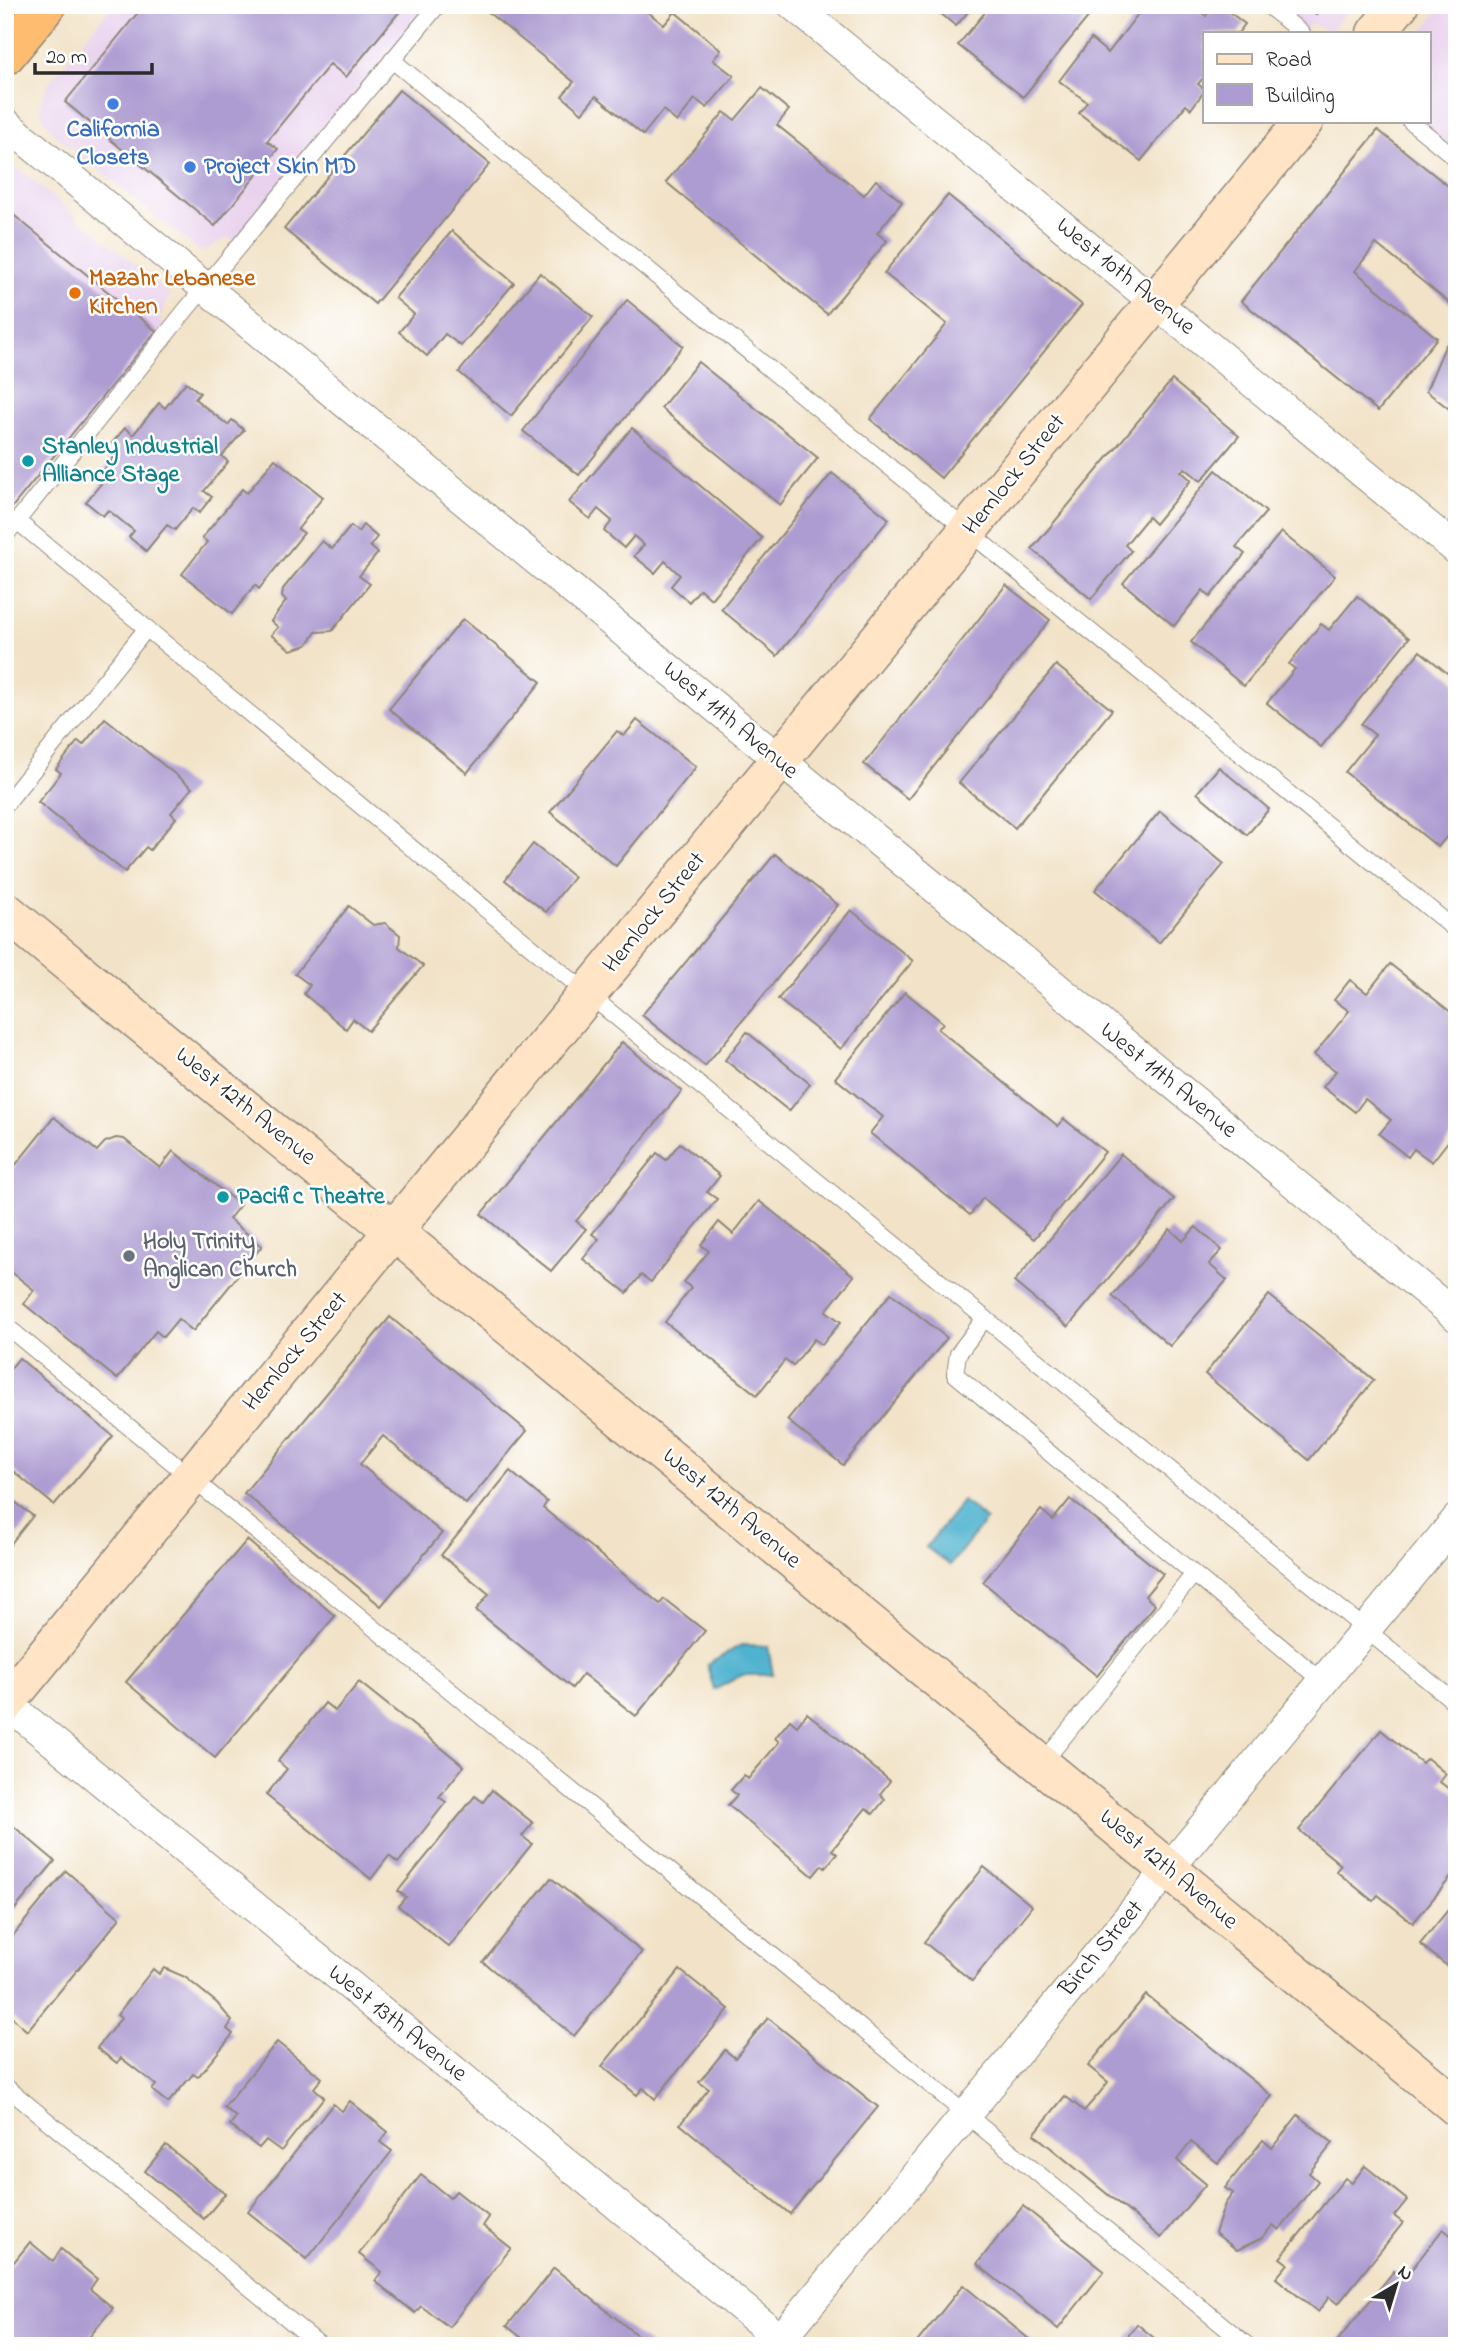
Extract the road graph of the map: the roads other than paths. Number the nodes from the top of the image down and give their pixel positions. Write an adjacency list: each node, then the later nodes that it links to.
1 (47, 5): 8 (highway)
2 (438, 5): 9 (lane)
3 (793, 5): 15 (street, West 10th Avenue)
4 (1267, 5): 6 (lane)
5 (1399, 5): 7 (street)
6 (1301, 32)
7 (1377, 32)
8 (5, 56)
9 (392, 60): 14 (lane); 17 (lane)
10 (1303, 122): 15 (street, Hemlock Street)
11 (1411, 122): 13 (lane)
12 (5, 123): 14 (street, West 11th Avenue)
13 (1457, 159)
14 (205, 286): 16 (lane); 21 (street, West 11th Avenue)
15 (1156, 303): 17 (street, Hemlock Street); 19 (street, West 10th Avenue)
16 (17, 521): 18 (lane); 20 (lane)
17 (968, 532): 21 (street, Hemlock Street); 24 (lane)
18 (5, 536)
19 (1457, 550)
20 (147, 628): 22 (lane); 25 (lane)
21 (779, 761): 25 (street, Hemlock Street); 27 (street, West 11th Avenue)
22 (5, 806)
23 (5, 911): 26 (street, West 12th Avenue)
24 (1457, 931)
25 (589, 994): 26 (street, Hemlock Street); 28 (lane)
26 (395, 1230): 30 (street, Hemlock Street); 37 (street, West 12th Avenue)
27 (1457, 1317)
28 (985, 1318): 32 (lane); 33 (lane)
29 (5, 1325): 30 (lane)
30 (191, 1478): 35 (street, Hemlock Street); 41 (lane)
31 (1457, 1519): 33 (street, Birch Street)
32 (1192, 1575): 34 (lane); 37 (lane)
33 (1365, 1629): 34 (street, Birch Street); 36 (lane)
34 (1322, 1681): 38 (street, Birch Street)
35 (6, 1703): 42 (street, West 13th Avenue)
36 (1457, 1704)
37 (1041, 1765): 38 (street, West 12th Avenue)
38 (1167, 1870): 40 (street, West 12th Avenue); 41 (street, Birch Street)
39 (5, 2085): 43 (lane)
40 (1457, 2107)
41 (966, 2115): 42 (street, Birch Street); 44 (lane)
42 (781, 2343)
43 (321, 2346)
44 (1248, 2346)

